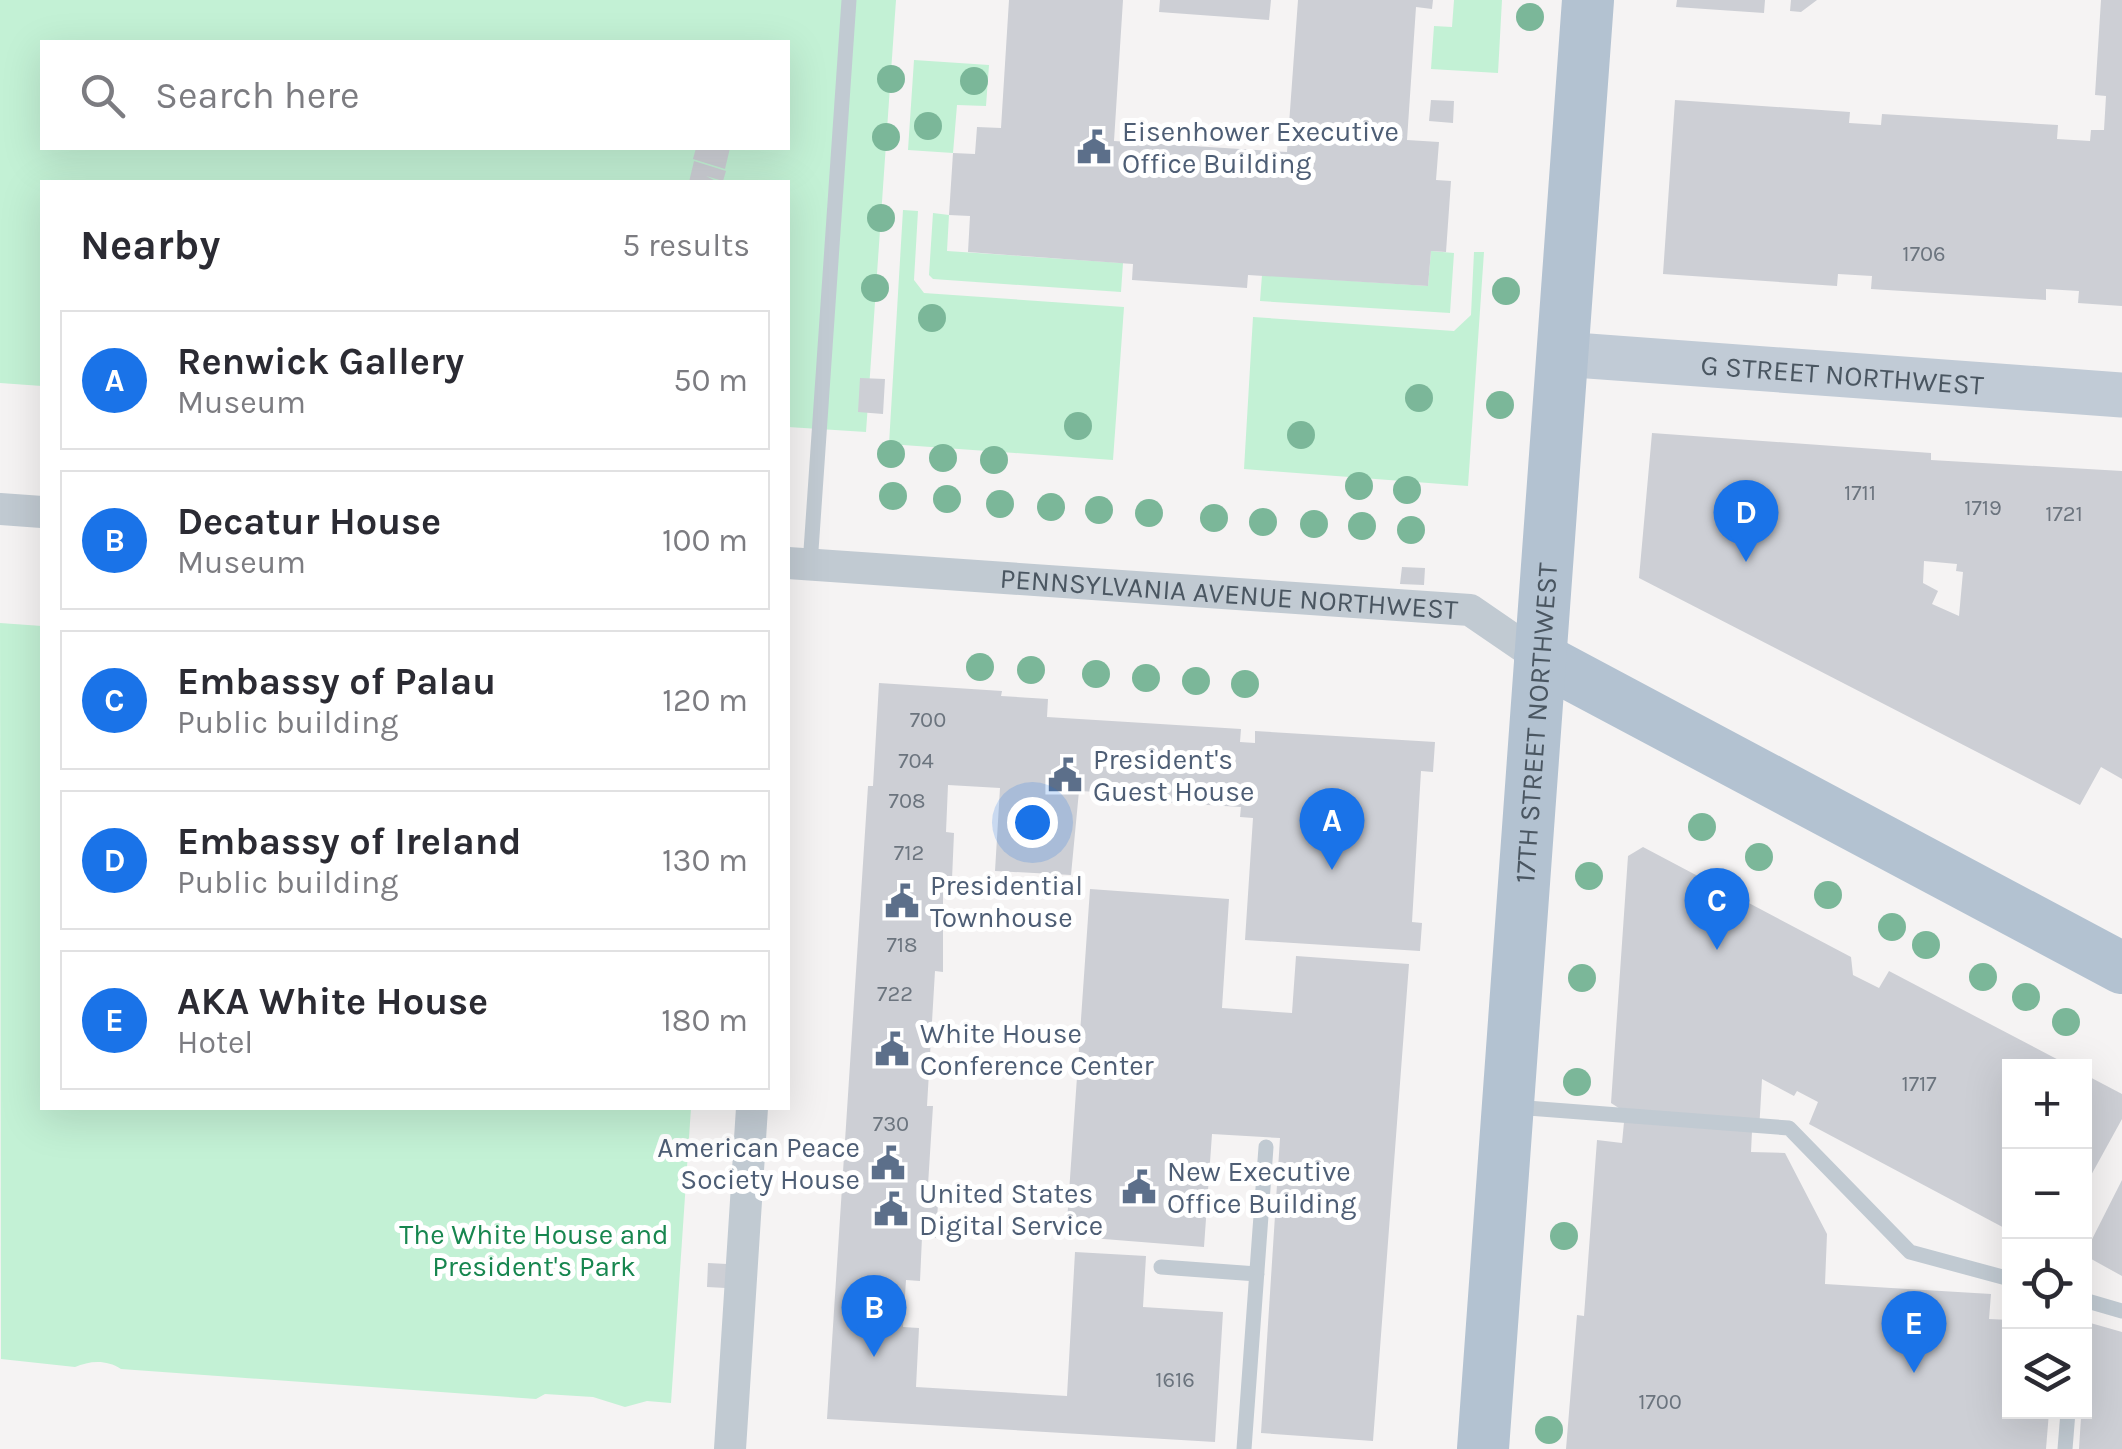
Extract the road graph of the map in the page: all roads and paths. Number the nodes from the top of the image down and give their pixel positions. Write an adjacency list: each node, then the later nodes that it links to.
1 (849, 0): 7 (lane)
2 (1588, 0): 3 (main road, 17TH STREET NORTHWEST)
3 (1561, 354): 4 (street, G STREET NORTHWEST); 8 (main road, 17TH STREET NORTHWEST)
4 (2122, 395)
5 (0, 510): 6 (street)
6 (40, 512)
7 (799, 564): 8 (street, PENNSYLVANIA AVENUE NORTHWEST)
8 (1540, 658): 9 (main road, PENNSYLVANIA AVENUE NORTHWEST); 10 (main road, 17TH STREET NORTHWEST)
9 (2122, 968)
10 (1510, 1107): 15 (lane); 21 (main road, 17TH STREET NORTHWEST)
11 (752, 1110): 19 (street)
12 (1266, 1148): 14 (lane)
13 (1162, 1267): 14 (lane)
14 (1257, 1274): 20 (lane)
15 (2002, 1277)
16 (2092, 1302): 17 (lane)
17 (2122, 1311)
18 (2067, 1419): 22 (lane)
19 (730, 1449)
20 (1244, 1449)
21 (1484, 1449)
22 (2065, 1449)

